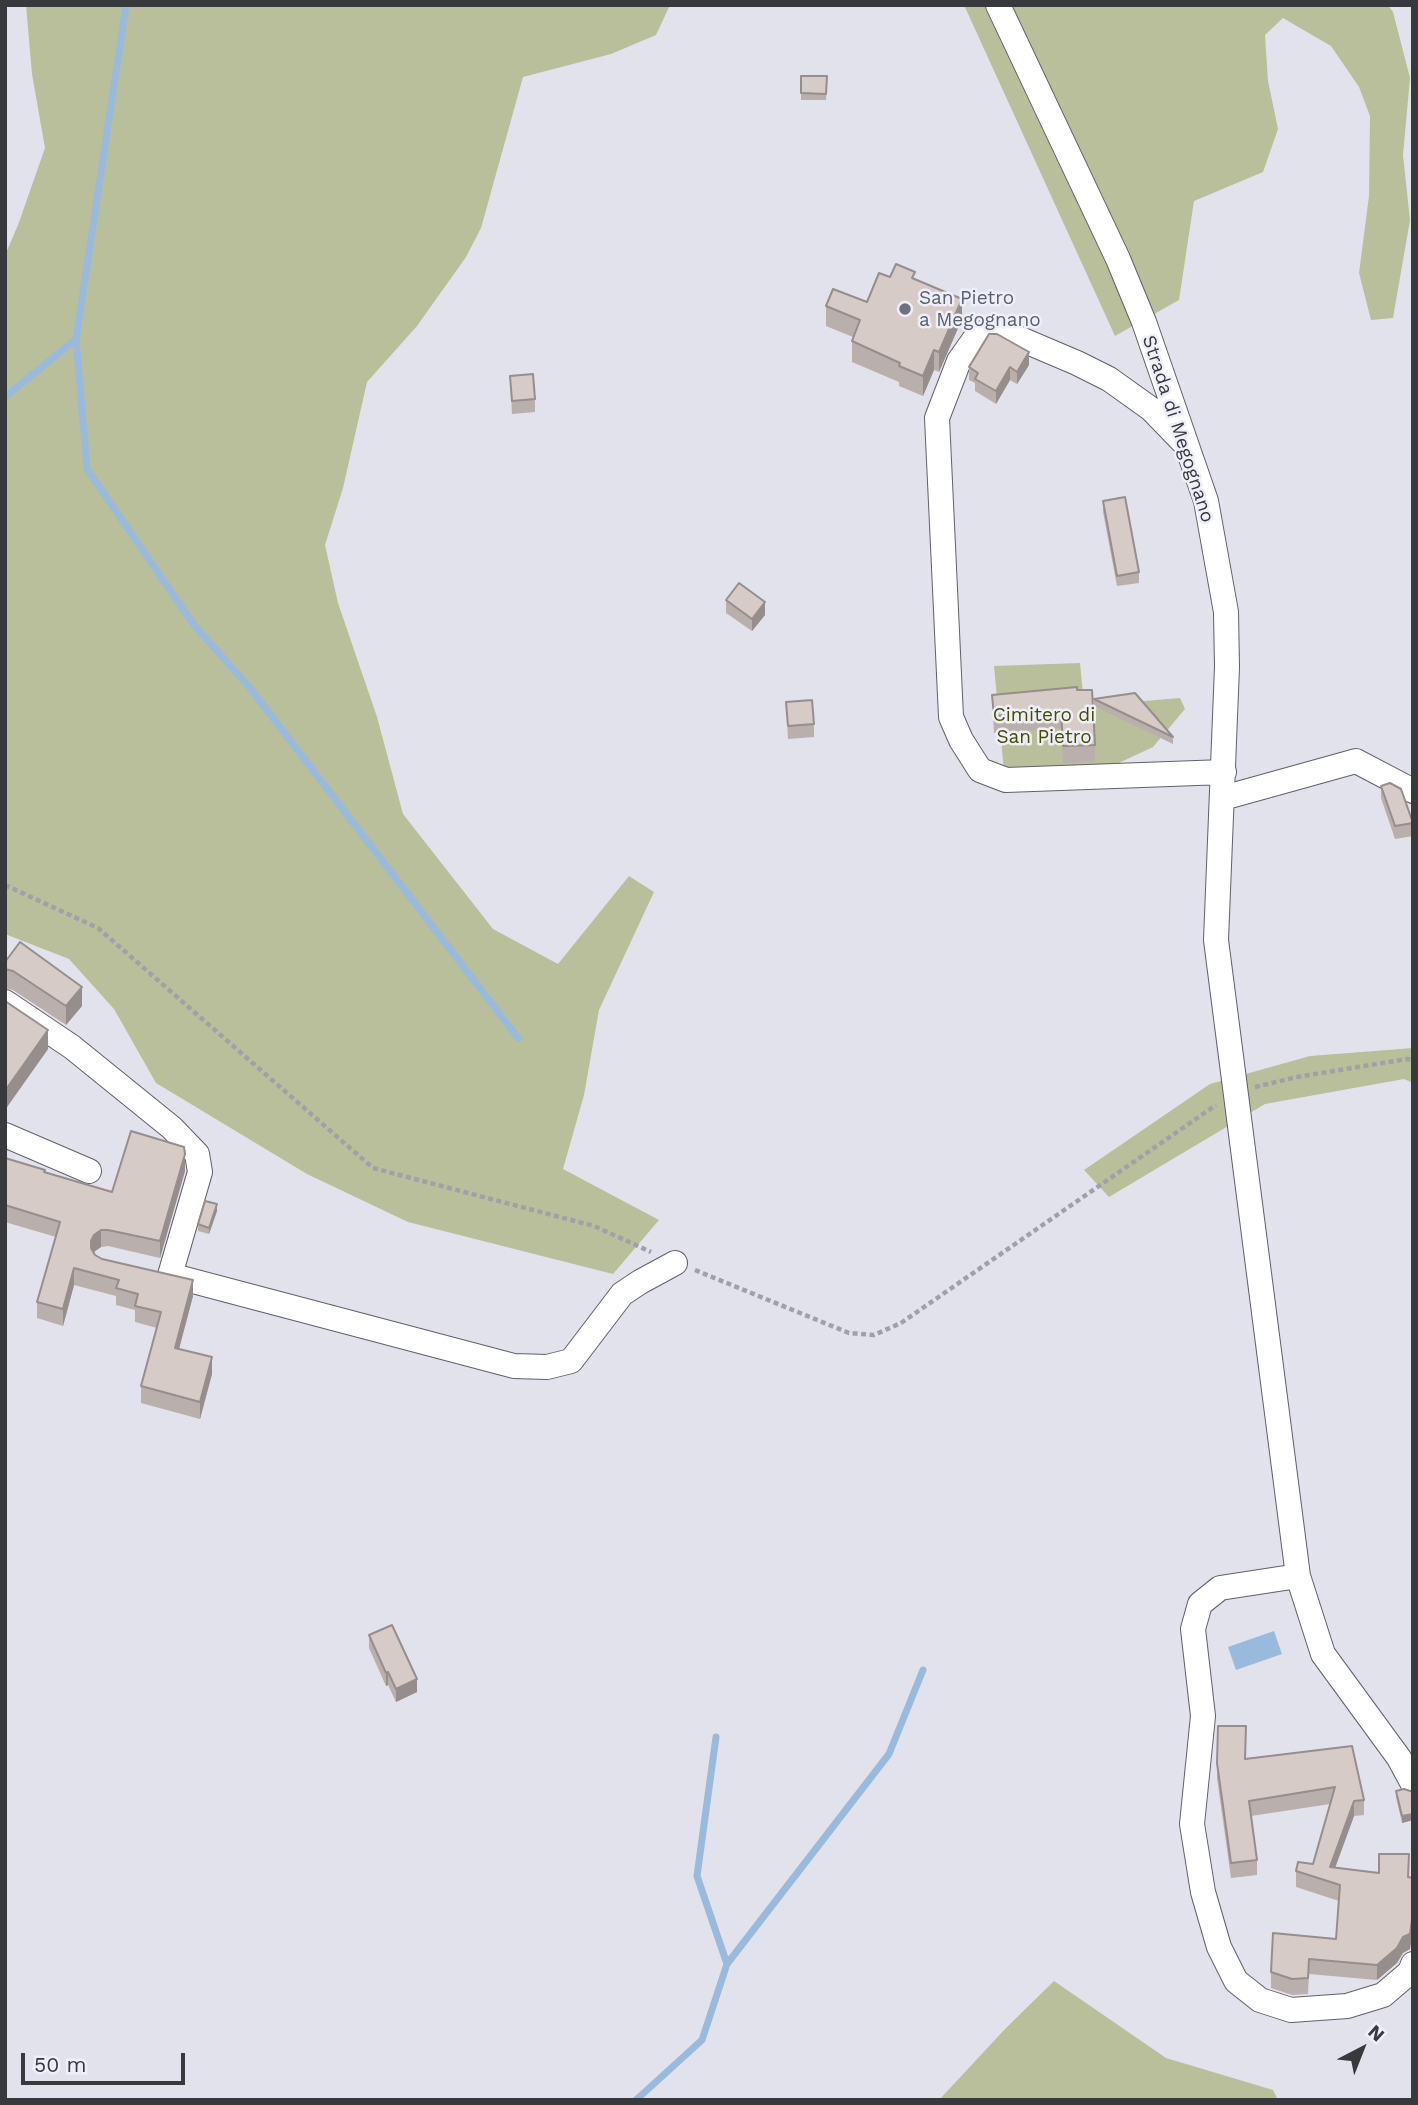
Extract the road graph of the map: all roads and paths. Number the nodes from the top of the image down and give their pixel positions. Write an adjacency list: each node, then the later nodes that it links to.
1 (998, 5): 2 (street, Strada di Megognano)
2 (1188, 446): 3 (street, Strada di Megognano); 3 (street)
3 (1224, 772): 5 (street, Strada di Megognano)
4 (1413, 791): 5 (street)
5 (1223, 798): 9 (street, Strada di Megognano)
6 (5, 885): 12 (path)
7 (5, 1002): 14 (street)
8 (1413, 1060): 9 (path)
9 (1235, 1092): 12 (path); 15 (street, Strada di Megognano)
10 (5, 1135): 11 (street)
11 (89, 1171)
12 (676, 1262): 14 (street)
13 (144, 1269): 14 (street)
14 (170, 1275)
15 (1298, 1576): 16 (street, Strada di Megognano); 17 (street)
16 (1413, 1784)
17 (1413, 1964)

